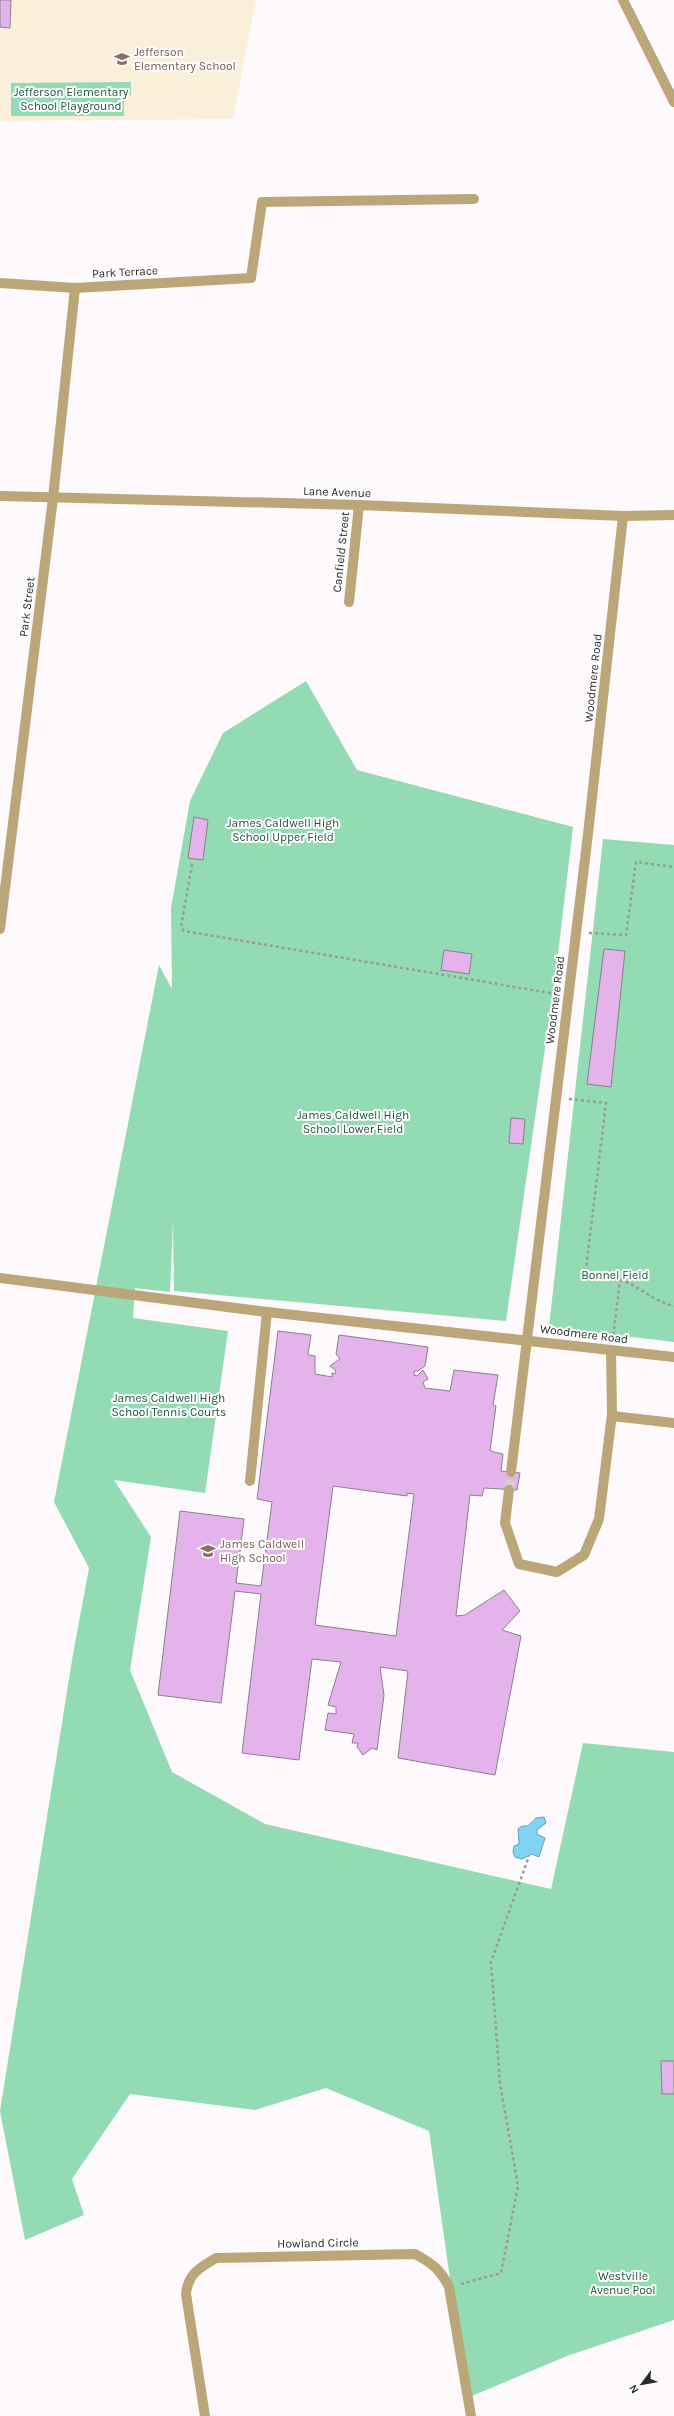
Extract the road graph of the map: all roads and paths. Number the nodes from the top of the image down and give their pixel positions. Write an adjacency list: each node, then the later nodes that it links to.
1 (623, 0): 2 (street)
2 (674, 102)
3 (474, 199): 5 (street, Park Terrace)
4 (0, 283): 5 (street, Park Terrace)
5 (75, 288): 7 (street, Park Street)
6 (0, 496): 7 (street, Lane Avenue)
7 (53, 498): 8 (street, Lane Avenue); 14 (street, Park Street)
8 (359, 505): 10 (street, Lane Avenue); 11 (street, Canfield Street)
9 (674, 515): 10 (street, Lane Avenue)
10 (623, 516): 15 (street, Woodmere Road)
11 (349, 602)
12 (192, 864): 16 (path)
13 (674, 867): 15 (path)
14 (0, 929)
15 (576, 932): 16 (street, Woodmere Road)
16 (568, 996): 17 (street, Woodmere Road)
17 (556, 1098): 19 (path); 22 (street, Woodmere Road)
18 (0, 1278): 21 (street)
19 (620, 1280): 20 (path); 23 (path)
20 (674, 1306)
21 (267, 1312): 22 (street); 28 (street)
22 (529, 1341): 23 (street, Woodmere Road); 27 (street)
23 (611, 1351): 24 (street, Woodmere Road); 25 (street)
24 (674, 1357)
25 (612, 1416): 26 (street); 29 (street)
26 (674, 1423)
27 (511, 1472)
28 (250, 1481)
29 (509, 1490)
30 (529, 1856): 31 (path)
31 (449, 2287): 32 (street, Howland Circle); 33 (street, Howland Circle)
32 (205, 2416)
33 (471, 2416)

